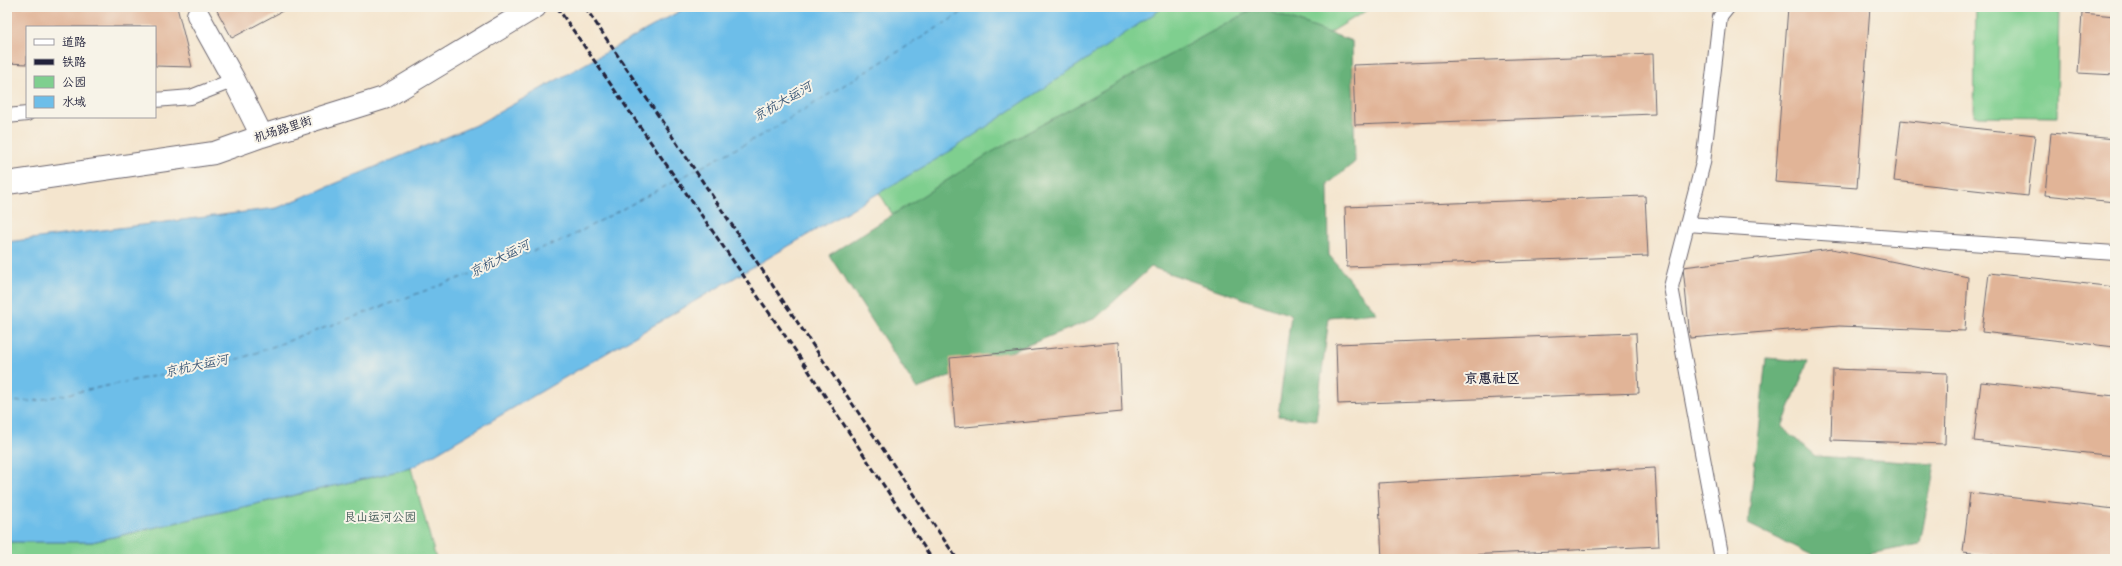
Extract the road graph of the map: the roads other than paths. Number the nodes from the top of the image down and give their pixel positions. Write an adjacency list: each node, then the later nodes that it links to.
1 (535, 7): 8 (street, 机场路里街)
2 (1728, 7): 10 (lane)
3 (195, 11): 4 (street)
4 (234, 80): 5 (lane); 8 (street)
5 (156, 100)
6 (26, 114): 7 (lane)
7 (7, 116)
8 (262, 136): 9 (street, 机场路里街)
9 (7, 183)
10 (1687, 224): 11 (lane); 12 (lane)
11 (2115, 253)
12 (1722, 559)

